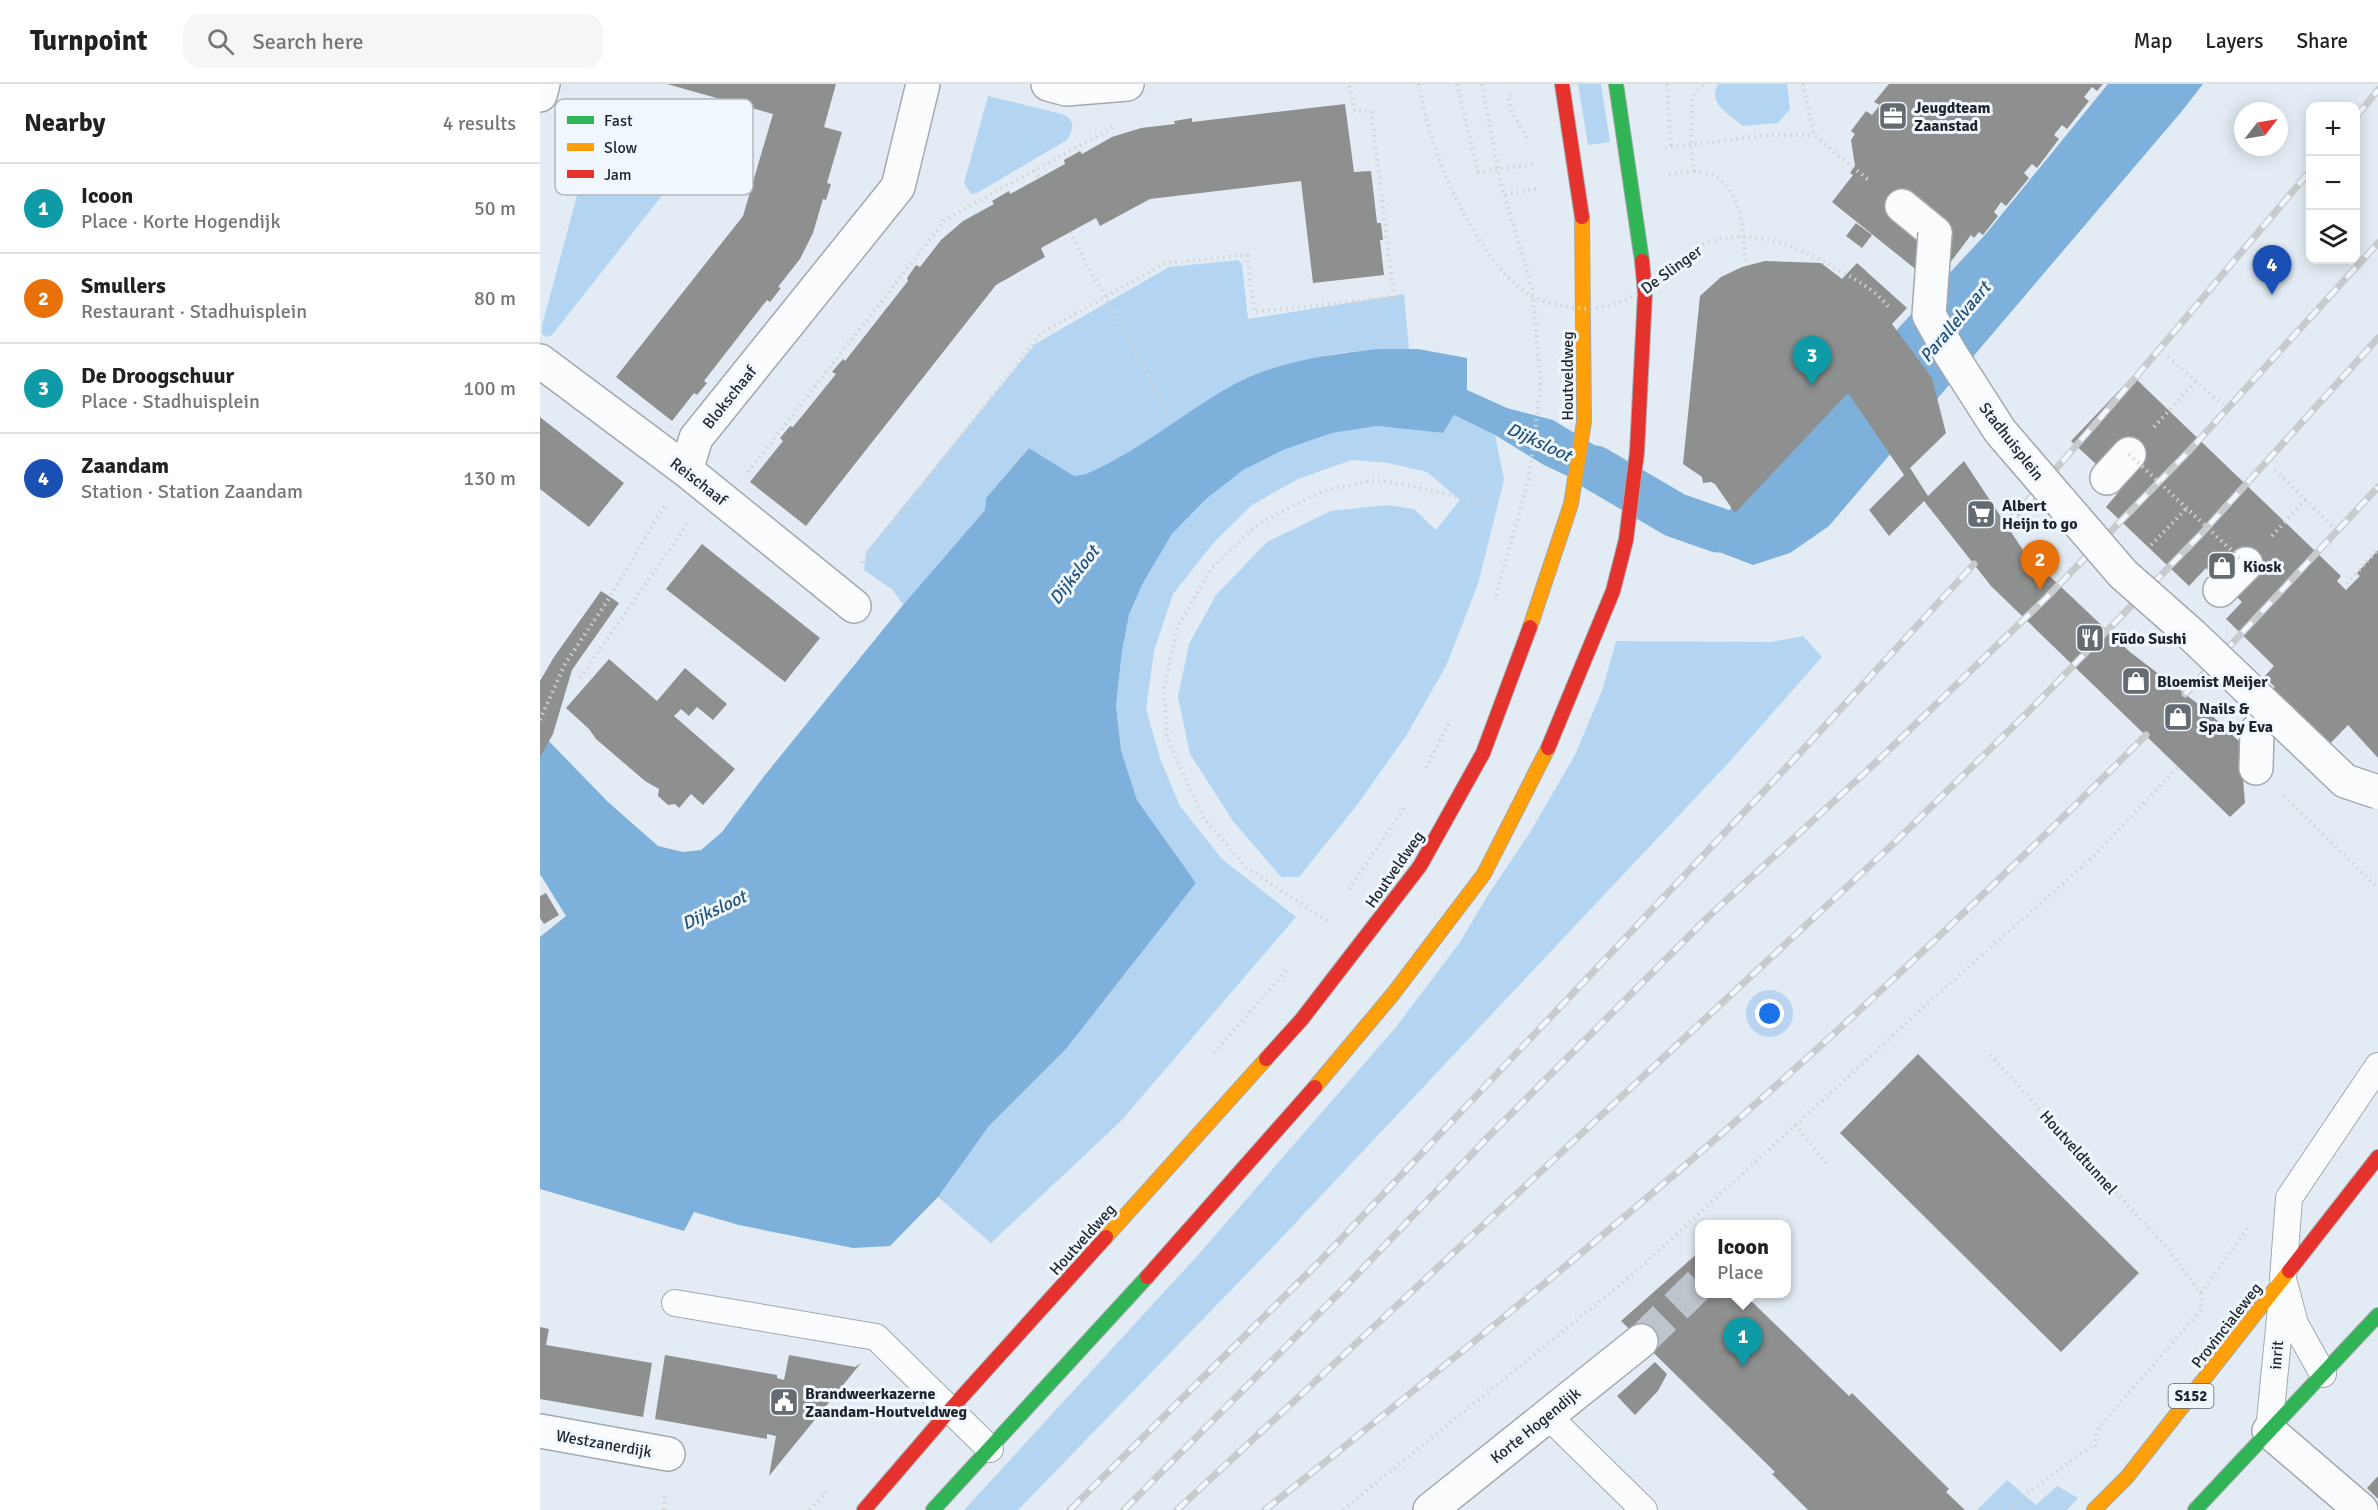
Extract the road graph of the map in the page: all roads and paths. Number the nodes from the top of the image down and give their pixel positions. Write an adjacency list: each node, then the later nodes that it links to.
1 (543, 84): 13 (street)
2 (923, 84): 34 (street, Blokschaaf)
3 (1048, 84): 4 (street)
4 (1127, 84)
5 (1349, 84): 26 (path)
6 (1419, 84): 25 (path, De Slinger, bridge)
7 (1482, 84): 49 (path, Houtveldweg)
8 (1562, 84): 76 (street, Houtveldweg)
9 (1616, 84): 82 (street)
10 (1667, 84): 16 (path)
11 (1803, 84): 22 (path)
12 (1511, 95): 15 (path)
13 (540, 96)
14 (1123, 122): 19 (path)
15 (1530, 143)
16 (1671, 148)
17 (1531, 153): 18 (path)
18 (1532, 164)
19 (1034, 170): 21 (path); 37 (path)
20 (1694, 171): 24 (path)
21 (1039, 178)
22 (1902, 207): 51 (street, Stadhuisplein, bridge)
23 (1070, 232): 26 (path)
24 (1746, 266)
25 (1838, 270)
26 (1106, 298): 31 (path); 48 (path)
27 (2168, 357): 29 (path)
28 (540, 361): 34 (street, Reischaaf)
29 (2196, 381): 30 (path); 32 (path)
30 (2223, 405)
31 (1169, 415)
32 (2154, 427)
33 (2129, 454): 36 (street); 40 (path, bridge)
34 (686, 470): 37 (street, Reischaaf); 53 (path)
35 (2275, 470): 38 (path)
36 (2107, 478)
37 (721, 498): 48 (street, Reischaaf); 50 (path)
38 (2306, 500): 41 (path); 42 (path)
39 (1488, 504): 62 (path)
40 (2186, 509): 43 (path); 45 (path, bridge)
41 (2332, 526)
42 (2270, 538)
43 (2149, 548)
44 (2378, 549): 46 (path)
45 (2246, 564): 47 (street)
46 (2347, 584)
47 (2220, 590)
48 (846, 599)
49 (1493, 604)
50 (580, 678)
51 (2272, 713): 55 (street); 57 (street, Stadhuisplein, bridge)
52 (1453, 715): 56 (path)
53 (540, 720)
54 (2178, 767): 68 (path)
55 (2256, 768): 59 (path)
56 (1422, 777)
57 (2378, 792)
58 (1405, 807): 60 (path, Houtveldweg)
59 (2378, 888)
60 (1346, 893)
61 (1333, 912): 62 (path)
62 (1327, 921): 63 (path)
63 (1319, 930)
64 (1290, 966): 66 (path)
65 (1990, 1054): 78 (path, Houtveldtunnel)
66 (1213, 1055)
67 (2378, 1066): 71 (lane, inrit)
68 (1795, 1125): 70 (path); 90 (path)
69 (2378, 1157): 71 (street, Provincialeweg / S152)
70 (1828, 1165)
71 (2283, 1279): 75 (lane); 80 (lane, inrit); 94 (street, Provincialeweg / S152)
72 (675, 1304): 76 (lane)
73 (2378, 1315): 75 (street)
74 (1641, 1341): 77 (street, Korte Hogendijk)
75 (2323, 1374): 80 (street)
76 (950, 1410): 82 (lane); 88 (street, Houtveldweg)
77 (1548, 1416): 91 (street, Korte Hogendijk); 92 (lane)
78 (2099, 1427)
79 (540, 1431): 83 (street, Westzanerdijk)
80 (2269, 1431): 95 (street); 96 (street)
81 (2094, 1444): 93 (path)
82 (990, 1449): 89 (street)
83 (668, 1454)
84 (832, 1484): 87 (path)
85 (665, 1496): 86 (path)
86 (664, 1510)
87 (810, 1510)
88 (864, 1510)
89 (933, 1510)
90 (1343, 1510)
91 (1430, 1510)
92 (1644, 1510)
93 (2010, 1510)
94 (2094, 1510)
95 (2195, 1510)
96 (2361, 1510)

